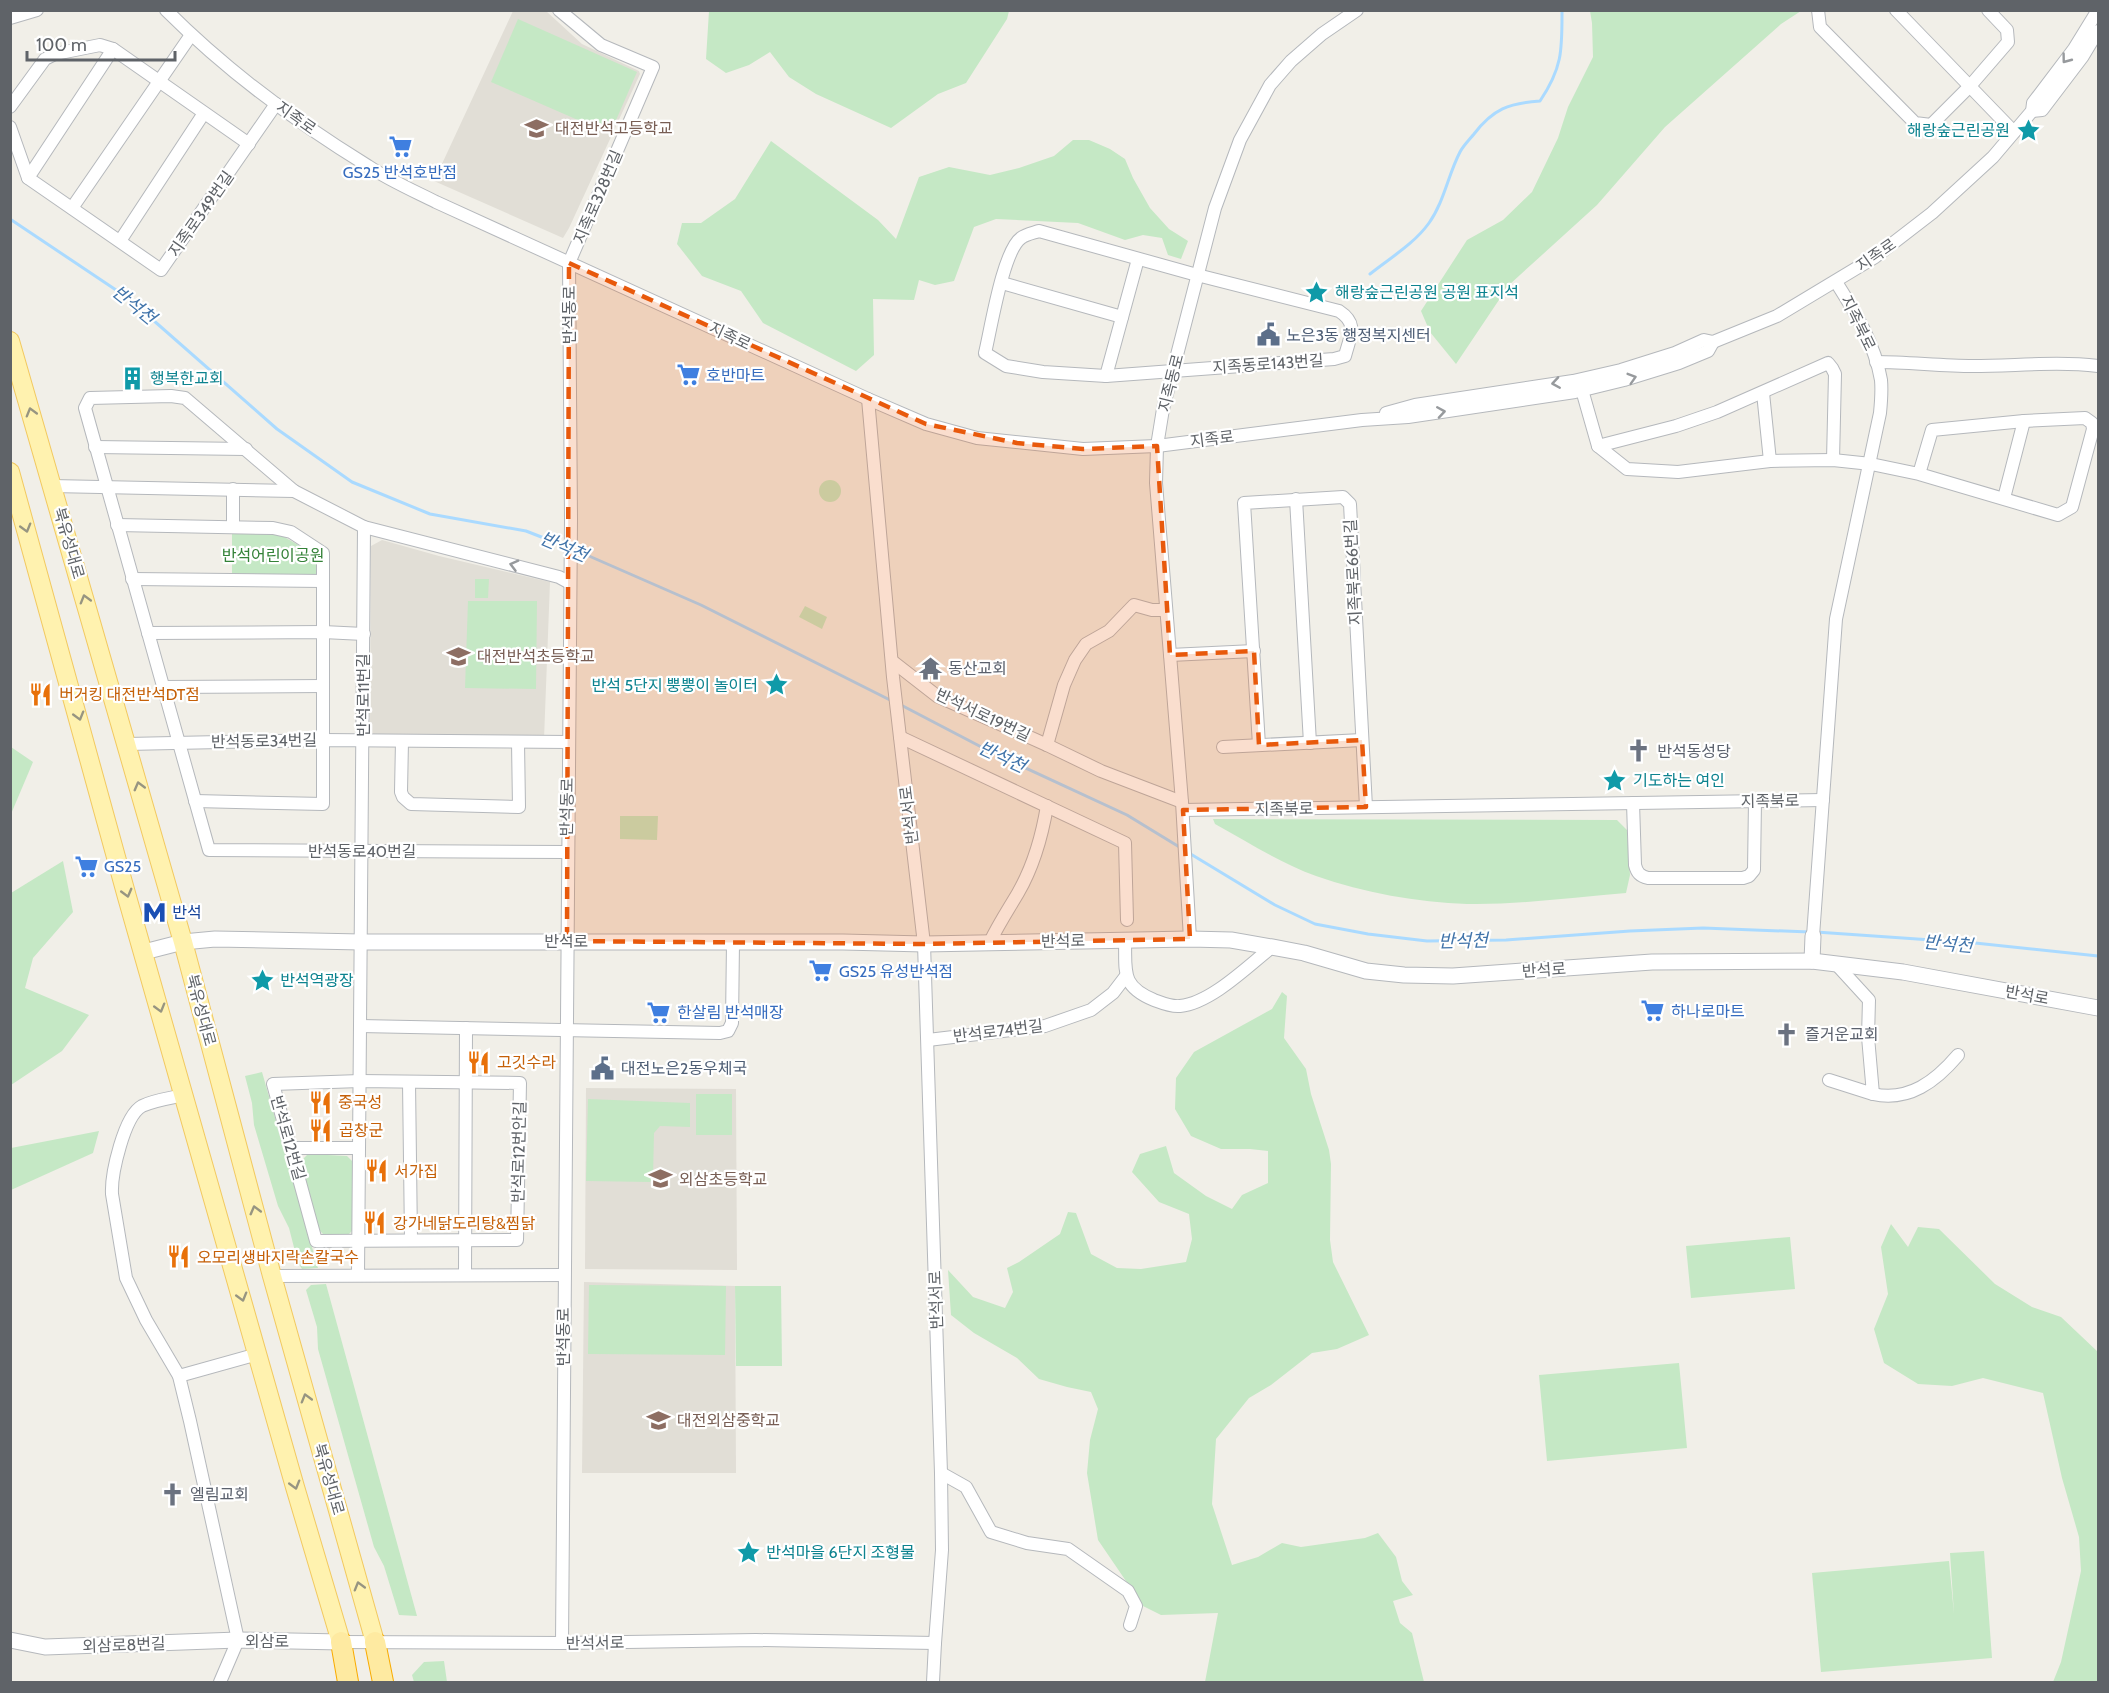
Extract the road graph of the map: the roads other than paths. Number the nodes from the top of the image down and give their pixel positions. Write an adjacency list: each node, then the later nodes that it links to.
1 (38, 10): 9 (street)
2 (166, 10): 11 (street, 지족로)
3 (559, 10): 26 (street, 지족로328번길)
4 (1357, 10): 27 (street, 지족동로)
5 (1818, 10): 14 (street)
6 (1896, 10): 14 (street)
7 (1988, 10): 14 (street)
8 (2098, 10): 17 (street, 지족로, one-way to 17)
9 (10, 18)
10 (2098, 31): 17 (street, 지족로)
11 (191, 35): 13 (street); 15 (street, 지족로)
12 (112, 49): 13 (street); 16 (street); 22 (street)
13 (159, 82): 18 (street); 23 (street)
14 (1970, 86): 20 (street)
15 (276, 104): 21 (street, 지족로349번길); 26 (street, 지족로)
16 (10, 107)
17 (2032, 111): 20 (street, 지족로)
18 (204, 113): 21 (street); 24 (street)
19 (10, 127): 22 (street)
20 (2014, 132): 28 (street, 지족로)
21 (249, 144): 24 (street, 지족로349번길)
22 (28, 178): 23 (street, 지족로349번길)
23 (72, 208): 24 (street, 지족로349번길)
24 (120, 241)
25 (1138, 259): 27 (street); 29 (street); 30 (street)
26 (569, 263): 39 (street, 지족로); 62 (street, 반석동로)
27 (1197, 276): 35 (street, 지족동로); 35 (street, 지족동로143번길)
28 (1836, 282): 32 (street, 지족로); 33 (street, 지족북로)
29 (1002, 284): 30 (street); 36 (street)
30 (1122, 317): 36 (street)
31 (10, 341): 51 (main road, 북유성대로, one-way to 31)
32 (1713, 342): 37 (street, 지족로, one-way to 32); 40 (street, 지족로, one-way to 40)
33 (1876, 362): 34 (street); 48 (street, 지족북로)
34 (2098, 366)
35 (1174, 371): 36 (street); 42 (street, 지족동로)
36 (1106, 376)
37 (1582, 390): 40 (street, 지족로, one-way to 37); 43 (street)
38 (1763, 393): 43 (street); 46 (street); 47 (street)
39 (868, 399): 42 (street, 지족로); 69 (street, 반석서로)
40 (1362, 420): 42 (street, 지족로)
41 (2024, 421): 50 (street); 55 (street); 55 (street)
42 (1157, 446): 63 (street, 지족동로)
43 (1598, 446): 47 (street)
44 (95, 447): 45 (street); 45 (street); 52 (street)
45 (246, 449): 54 (street)
46 (1833, 460): 47 (street); 48 (street)
47 (1770, 461)
48 (1870, 464): 50 (street); 85 (street, 지족북로)
49 (10, 472): 105 (main road, 북유성대로, one-way to 105)
50 (1919, 474): 55 (street)
51 (52, 486): 52 (street); 81 (main road, 북유성대로, one-way to 51)
52 (106, 486): 53 (street); 57 (street, 반석동로40번길)
53 (233, 489): 54 (street); 59 (street)
54 (294, 491): 58 (street)
55 (2004, 498)
56 (1296, 500): 67 (street, 지족북로66번길); 73 (street, 지족북로66번길); 80 (street)
57 (117, 525): 59 (street); 60 (street, 반석동로40번길)
58 (364, 526): 62 (street, one-way to 58); 66 (street, 반석로11번길)
59 (233, 527): 61 (street)
60 (132, 579): 61 (street); 65 (street, 반석동로40번길)
61 (323, 581): 64 (street)
62 (570, 583): 79 (street, 반석동로)
63 (1166, 609): 68 (street, 지족동로); 82 (street, 반석서로19번길)
64 (323, 632): 65 (street); 66 (street); 70 (street)
65 (148, 633): 71 (street, 반석동로40번길)
66 (364, 634): 77 (street, 반석로11번길)
67 (1254, 651): 68 (street); 83 (street, 지족북로66번길)
68 (1170, 655): 90 (street, 지족동로)
69 (892, 661): 72 (street, 반석서로); 82 (street, 반석서로19번길)
70 (323, 686): 71 (street); 74 (street)
71 (163, 687): 76 (street, 반석동로40번길)
72 (899, 733): 89 (street); 103 (street, 반석서로)
73 (1362, 740): 80 (street); 91 (street, 지족북로66번길)
74 (323, 741): 76 (street, 반석동로34번길); 77 (street, 반석동로34번길); 86 (street)
75 (402, 741): 77 (street, 반석동로34번길); 78 (street, 반석동로34번길); 78 (street)
76 (178, 742): 81 (street, 반석동로34번길); 86 (street, 반석동로40번길)
77 (363, 742): 92 (street, 반석로11번길)
78 (518, 742): 79 (street, 반석동로34번길)
79 (569, 742): 93 (street, 반석동로)
80 (1310, 743): 83 (street)
81 (127, 744): 99 (main road, 북유성대로, one-way to 81)
82 (1047, 745): 90 (street, 반석서로19번길)
83 (1259, 746): 84 (street)
84 (1223, 747)
85 (1823, 800): 87 (street, 지족북로); 95 (street)
86 (195, 801): 92 (street, 반석동로40번길)
87 (1755, 801): 88 (street, 지족북로); 88 (street)
88 (1633, 803): 91 (street, 지족북로)
89 (1047, 806): 94 (street); 102 (street)
90 (1183, 806): 91 (street, 지족북로); 96 (street, 지족동로)
91 (1366, 807)
92 (362, 851): 93 (street, 반석동로40번길); 100 (street, 반석로11번길)
93 (567, 852): 98 (street, 반석동로)
94 (1127, 920)
95 (1813, 936): 106 (street)
96 (1190, 939): 97 (street, 반석로); 104 (street, 반석로)
97 (1125, 940): 102 (street, 반석로); 108 (street)
98 (567, 941): 100 (street, 반석로); 101 (street, 반석로); 112 (street, 반석동로)
99 (183, 942): 100 (street, 반석로); 105 (street, 반석로); 129 (main road, 북유성대로, one-way to 99)
100 (361, 942): 110 (street)
101 (733, 942): 103 (street, 반석로); 112 (street)
102 (990, 942): 103 (street, 반석로)
103 (924, 944): 113 (street, 반석서로)
104 (1272, 947): 106 (street, 반석로); 108 (street)
105 (144, 952): 120 (main road, 북유성대로, one-way to 120)
106 (1812, 961): 107 (street, 반석로)
107 (1836, 964): 109 (street, 반석로); 119 (street)
108 (1126, 976): 113 (street, 반석로74번길)
109 (2098, 1008)
110 (360, 1026): 111 (street); 116 (street)
111 (466, 1028): 112 (street); 118 (street)
112 (566, 1030): 128 (street, 반석동로)
113 (928, 1040): 132 (street, 반석서로)
114 (1958, 1055): 119 (street)
115 (1829, 1080): 119 (street)
116 (360, 1081): 117 (street, 반석로12번안길); 121 (street, 반석로12번길); 122 (street)
117 (409, 1082): 118 (street, 반석로12번안길); 123 (street)
118 (465, 1083): 124 (street); 124 (street, 반석로12번안길)
119 (1873, 1094)
120 (184, 1095): 130 (main road, 북유성대로, one-way to 130); 131 (street)
121 (291, 1148): 122 (street); 125 (street, 반석로12번길)
122 (359, 1148): 125 (street)
123 (411, 1240): 124 (street); 125 (street)
124 (465, 1240): 127 (street)
125 (358, 1241): 126 (street)
126 (358, 1275): 127 (street); 129 (street)
127 (465, 1275): 128 (street)
128 (564, 1275): 138 (street, 반석동로)
129 (272, 1276): 137 (main road, 북유성대로, one-way to 129)
130 (258, 1354): 131 (street); 136 (main road, 북유성대로, one-way to 136)
131 (179, 1376): 135 (street)
132 (941, 1473): 133 (street); 139 (street, 반석서로)
133 (1130, 1625)
134 (10, 1640): 135 (street, 외삼로8번길)
135 (238, 1640): 136 (street, 외삼로); 140 (street, 외삼로)
136 (341, 1642): 137 (street, 반석서로); 141 (highway, 북유성대로)
137 (375, 1642): 138 (street, 반석서로); 142 (highway, 북유성대로)
138 (562, 1643): 139 (street, 반석서로)
139 (936, 1643): 143 (street)
140 (220, 1683)
141 (348, 1683)
142 (383, 1683)
143 (933, 1683)

